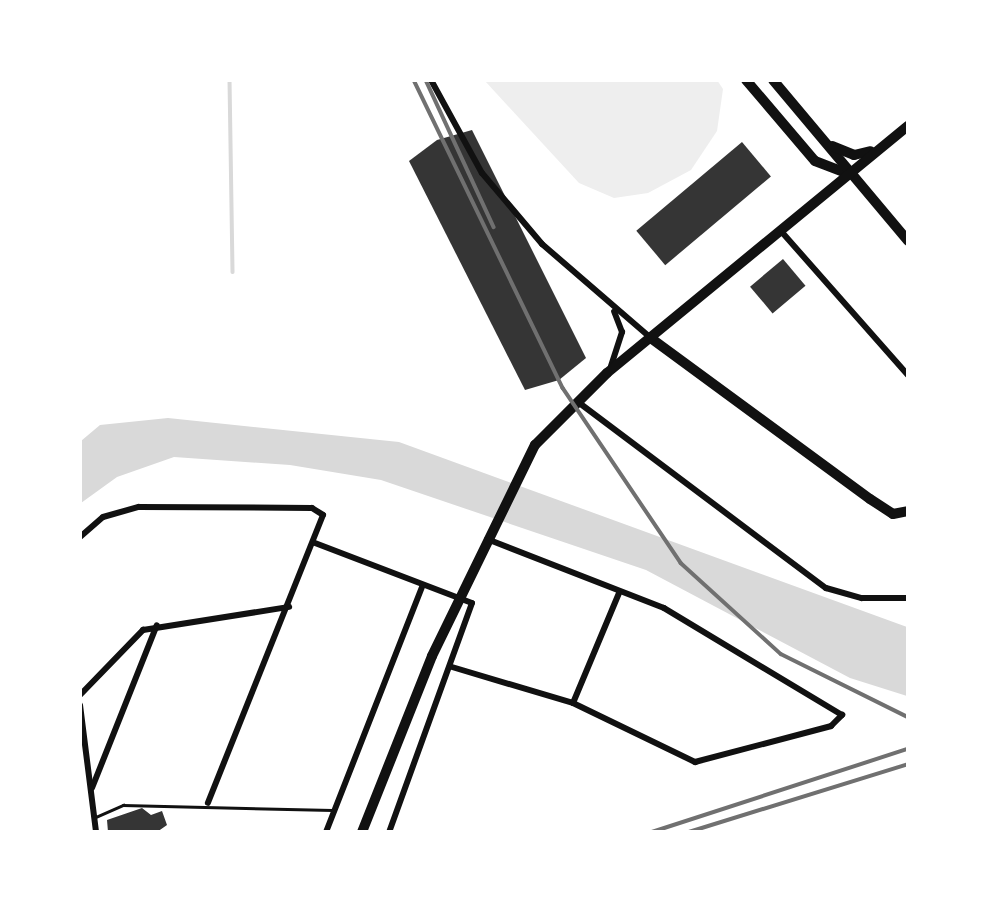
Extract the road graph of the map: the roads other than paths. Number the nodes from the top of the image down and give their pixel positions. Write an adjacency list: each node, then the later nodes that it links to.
1 (431, 80): 10 (street)
2 (746, 80): 7 (main road)
3 (773, 80): 5 (main road)
4 (908, 126): 6 (main road)
5 (832, 146): 6 (main road); 7 (main road)
6 (876, 149): 7 (main road)
7 (847, 173): 8 (main road); 9 (main road)
8 (780, 230): 11 (main road); 13 (street)
9 (908, 241)
10 (613, 309): 11 (street); 12 (street)
11 (652, 339): 12 (main road); 15 (main road)
12 (607, 373): 14 (main road)
13 (908, 375)
14 (577, 401): 17 (main road); 22 (street)
15 (908, 511)
16 (80, 537): 18 (street)
17 (485, 539): 20 (street); 21 (main road)
18 (315, 542): 19 (street); 23 (street)
19 (424, 585): 21 (street); 31 (street)
20 (619, 593): 27 (street); 27 (street)
21 (458, 598): 25 (street); 35 (main road)
22 (908, 598)
23 (289, 607): 24 (street); 30 (street)
24 (157, 625): 26 (street); 29 (street)
25 (452, 667): 27 (street); 36 (street)
26 (80, 695)
27 (573, 703)
28 (80, 705): 29 (street)
29 (92, 788): 32 (street)
30 (208, 803): 31 (lane); 32 (lane)
31 (335, 810): 34 (street)
32 (94, 818): 33 (street)
33 (96, 831)
34 (327, 831)
35 (362, 831)
36 (389, 831)

